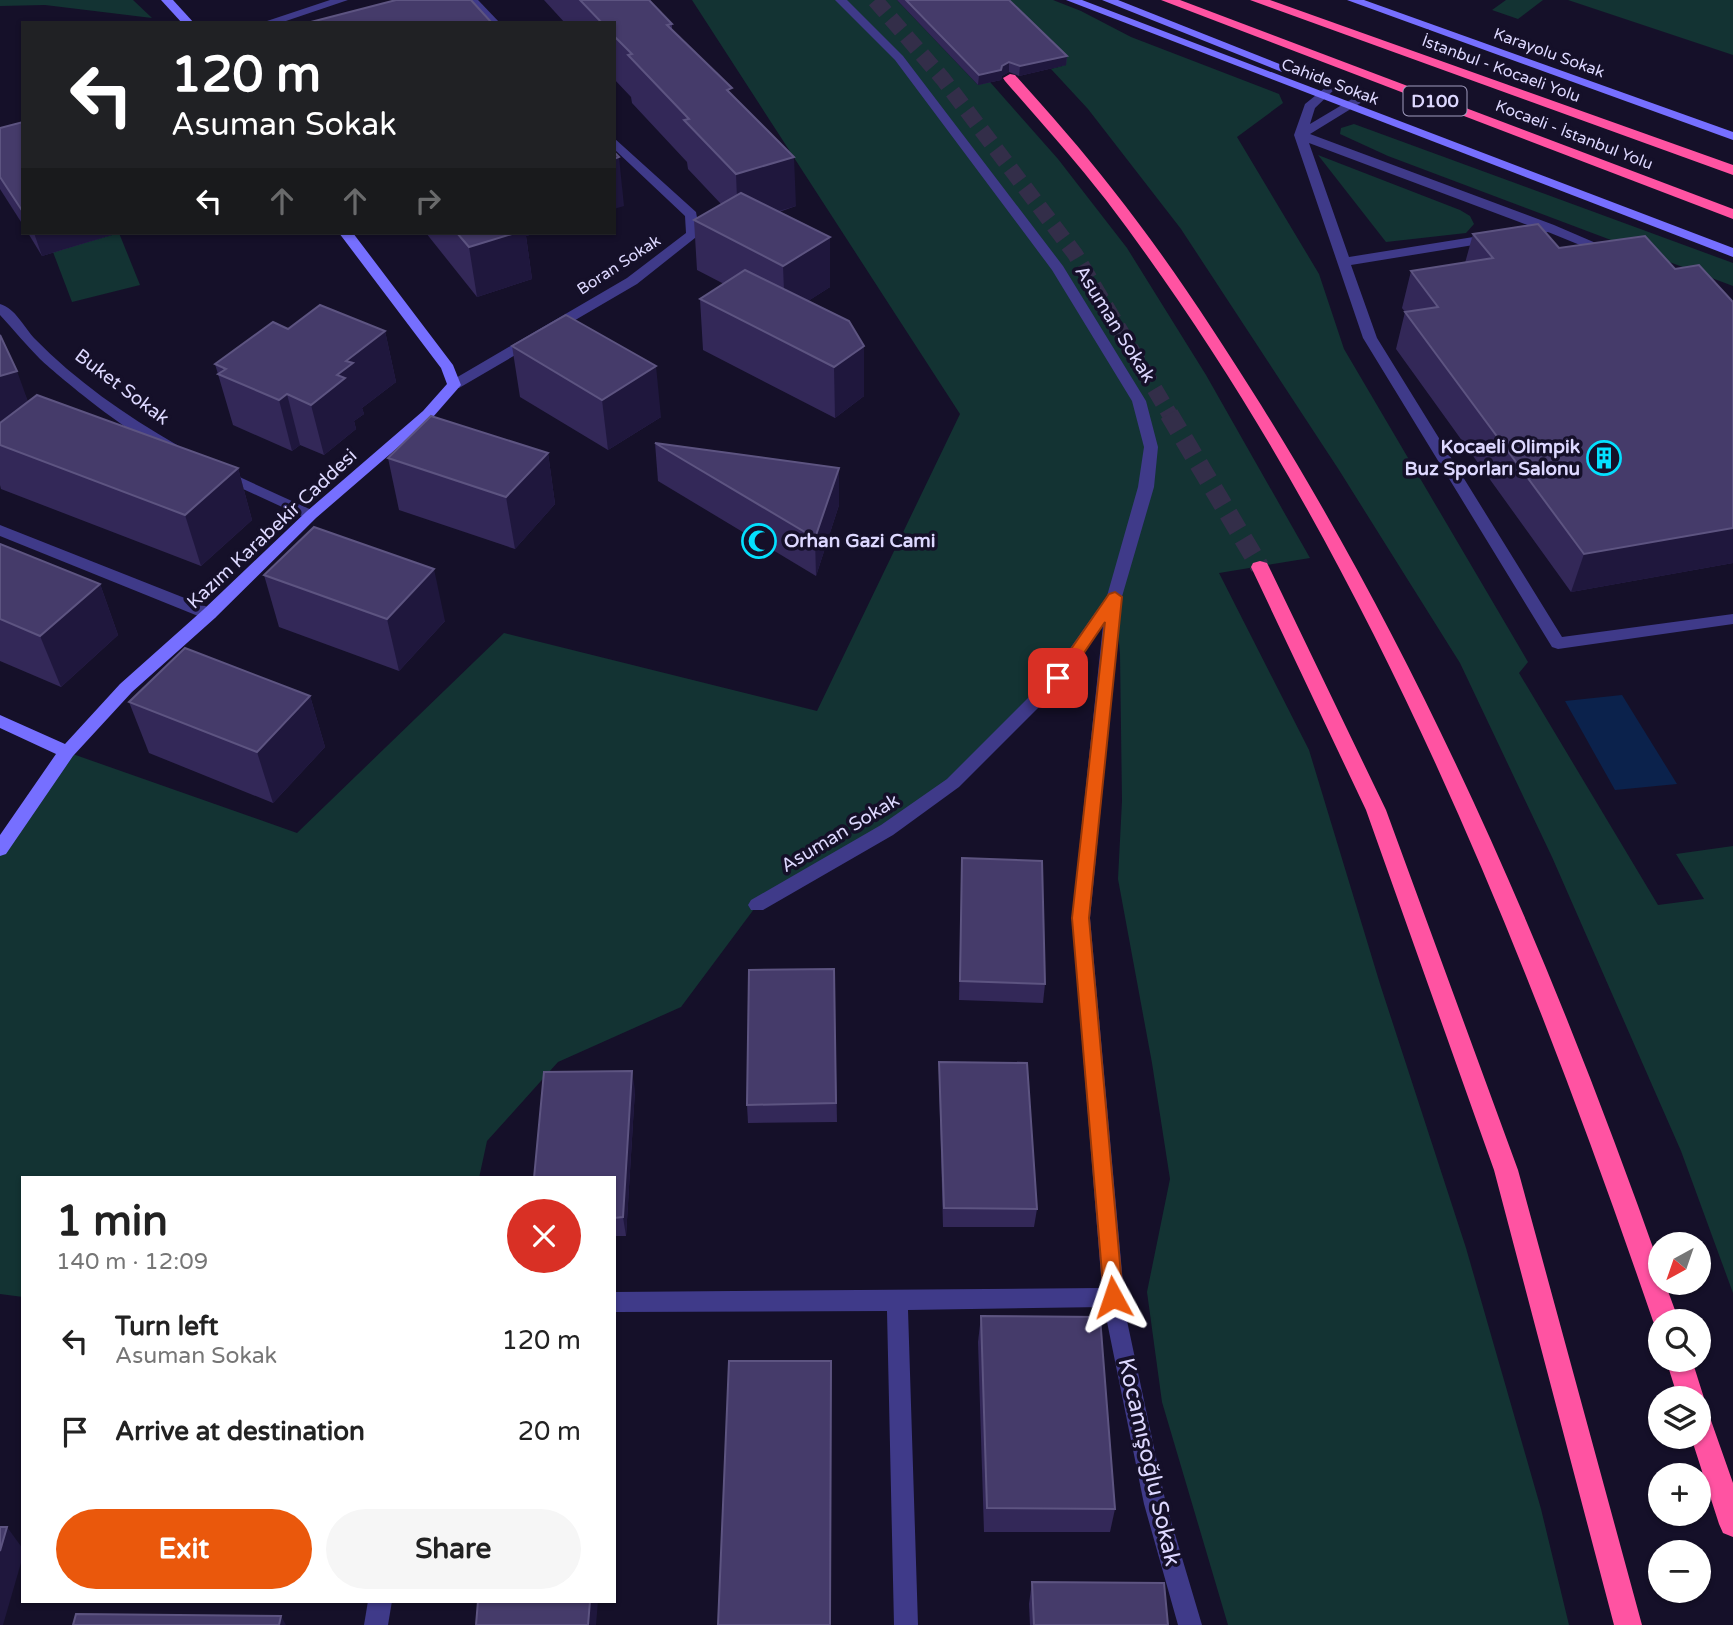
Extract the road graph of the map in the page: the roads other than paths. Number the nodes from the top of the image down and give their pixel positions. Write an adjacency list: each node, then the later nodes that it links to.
1 (167, 0): 10 (main road)
2 (342, 0): 11 (street)
3 (472, 0): 12 (street)
4 (841, 0): 35 (street, Asuman Sokak)
5 (1072, 0): 14 (main road, Cahide Sokak)
6 (1108, 0): 14 (main road, Cahide Sokak)
7 (1168, 0): 21 (highway, Kocaeli - İstanbul Yolu / D100)
8 (1257, 0): 20 (highway, İstanbul - Kocaeli Yolu / D100)
9 (1353, 0): 18 (main road, Karayolu Sokak)
10 (186, 21)
11 (274, 21)
12 (492, 21)
13 (1010, 78): 45 (highway)
14 (1326, 91): 15 (main road, Cahide Sokak); 16 (main road, Cahide Sokak); 17 (street)
15 (1361, 99): 16 (street); 24 (main road, Cahide Sokak)
16 (1349, 106): 17 (street); 25 (main road, Cahide Sokak)
17 (1300, 135): 22 (street); 27 (street)
18 (1733, 136)
19 (616, 144): 29 (street, Boran Sokak)
20 (1733, 170)
21 (1733, 214)
22 (1549, 228): 26 (street); 27 (street)
23 (348, 235): 29 (main road)
24 (1733, 241)
25 (1733, 253)
26 (1630, 260)
27 (1343, 262): 37 (street)
28 (0, 309): 30 (street, Buket Sokak)
29 (454, 385): 32 (main road, Kazım Karabekir Caddesi)
30 (188, 457)
31 (212, 470): 32 (street)
32 (311, 515): 36 (main road, Kazım Karabekir Caddesi)
33 (0, 530): 36 (street)
34 (1260, 567): 52 (highway)
35 (1115, 597): 41 (street, Asuman Sokak); 42 (street, Kocamışoğlu Sokak)
36 (209, 614): 39 (main road, Kazım Karabekir Caddesi)
37 (1733, 618)
38 (0, 721): 39 (main road)
39 (67, 752): 40 (main road, Kazım Karabekir Caddesi)
40 (0, 849)
41 (757, 905)
42 (1113, 1297): 43 (street); 51 (street, Kocamışoğlu Sokak)
43 (897, 1301): 44 (street); 50 (street)
44 (616, 1303)
45 (1662, 1309)
46 (1708, 1449): 47 (highway)
47 (1733, 1524)
48 (380, 1603): 49 (street)
49 (376, 1625)
50 (906, 1625)
51 (1190, 1625)
52 (1628, 1625)

